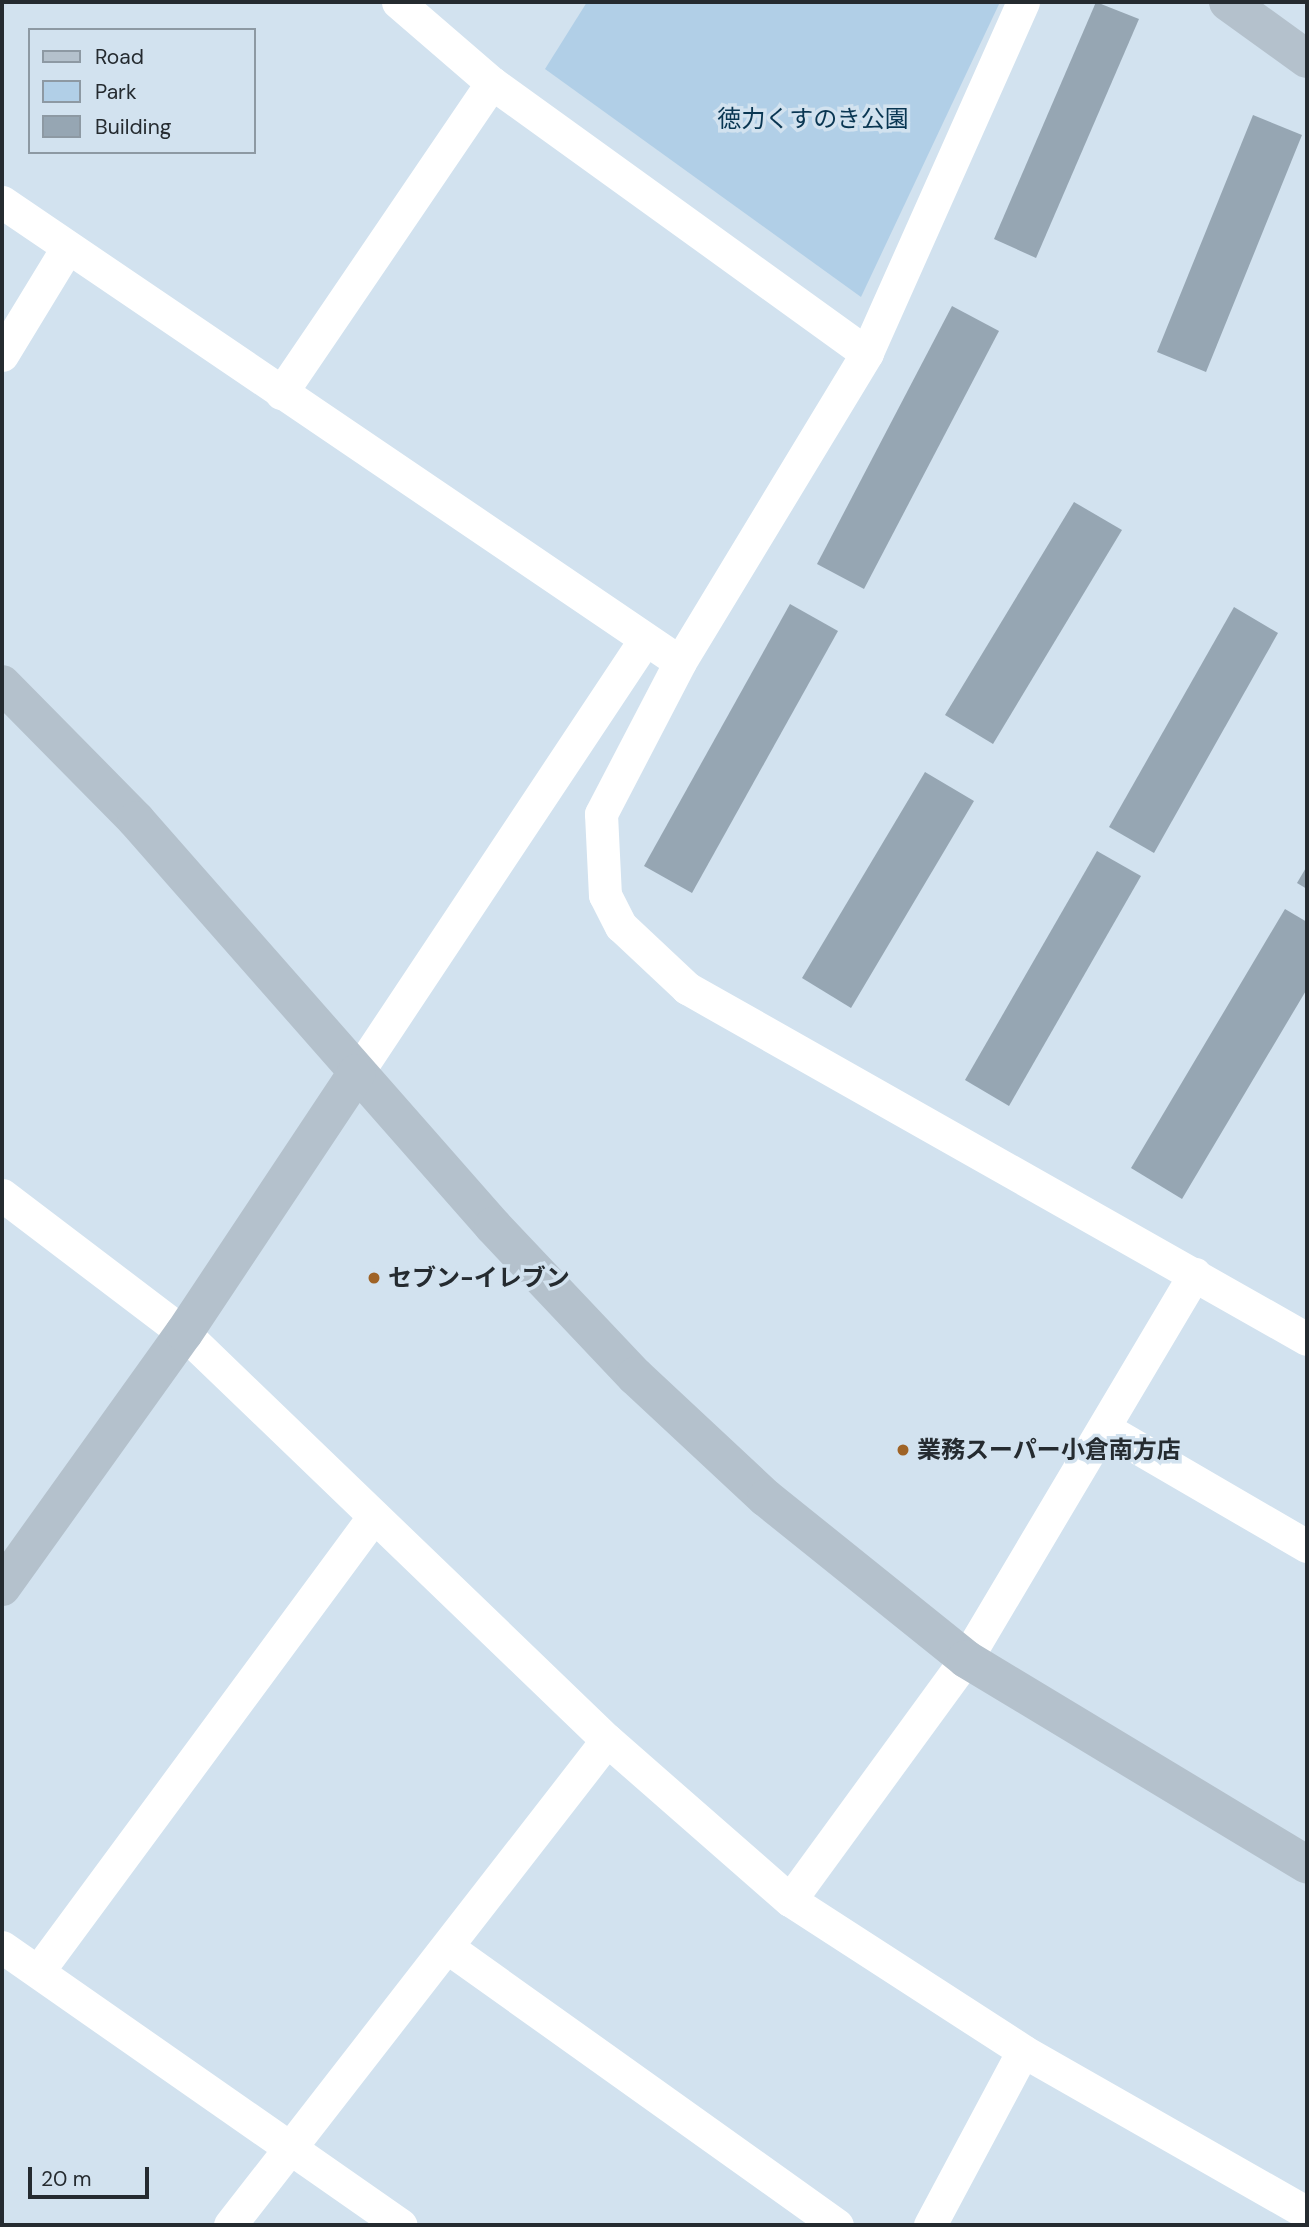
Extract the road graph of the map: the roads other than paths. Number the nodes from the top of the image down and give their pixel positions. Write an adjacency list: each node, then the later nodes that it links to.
1 (398, 2): 5 (street)
2 (1023, 2): 8 (street)
3 (1227, 2): 4 (street)
4 (1307, 60)
5 (492, 83): 8 (street); 10 (street)
6 (2, 202): 7 (street)
7 (67, 248): 9 (street); 10 (street)
8 (867, 353): 12 (street)
9 (2, 355)
10 (281, 393): 11 (street)
11 (644, 641): 12 (street); 14 (street)
12 (680, 662): 16 (street)
13 (2, 684): 14 (street)
14 (357, 1073): 17 (street); 23 (street)
15 (2, 1195): 17 (street)
16 (1195, 1274): 18 (street); 19 (street)
17 (184, 1333): 20 (street); 22 (street)
18 (1307, 1339)
19 (1104, 1427): 21 (street); 23 (street)
20 (374, 1516): 24 (street); 29 (street)
21 (1307, 1546)
22 (2, 1587)
23 (966, 1659): 25 (street); 26 (street)
24 (607, 1740): 26 (street); 28 (street)
25 (1307, 1865)
26 (790, 1900): 30 (street)
27 (2, 1947): 29 (street)
28 (447, 1947): 31 (street); 35 (street)
29 (39, 1970): 31 (street)
30 (1023, 2051): 32 (street); 36 (street)
31 (290, 2147): 33 (street); 34 (street)
32 (1307, 2213)
33 (230, 2225)
34 (401, 2225)
35 (837, 2225)
36 (930, 2225)

